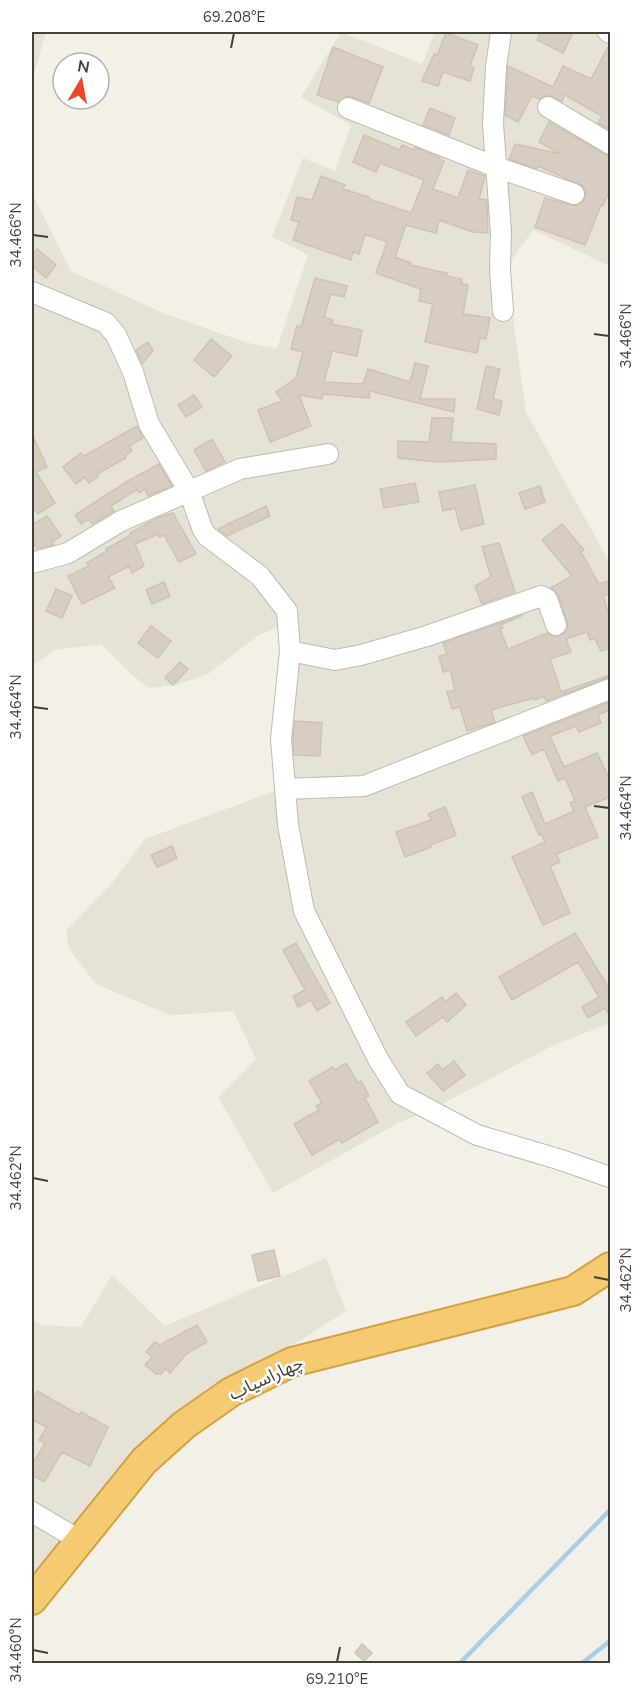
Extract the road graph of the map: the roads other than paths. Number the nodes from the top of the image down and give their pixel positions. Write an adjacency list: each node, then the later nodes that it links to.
1 (501, 32): 5 (street)
2 (548, 107): 4 (street)
3 (348, 108): 5 (street)
4 (610, 144)
5 (496, 167): 6 (street); 8 (street)
6 (574, 194)
7 (32, 292): 10 (street)
8 (503, 311)
9 (328, 454): 10 (street)
10 (189, 491): 11 (street); 13 (street)
11 (32, 563)
12 (556, 625): 13 (street)
13 (290, 651): 15 (street)
14 (610, 689): 15 (street)
15 (285, 789): 16 (street)
16 (610, 1177)
17 (610, 1267): 19 (highway, چهاراسیاب)
18 (32, 1512): 19 (street)
19 (80, 1540): 20 (highway, چهاراسیاب)
20 (32, 1600)

